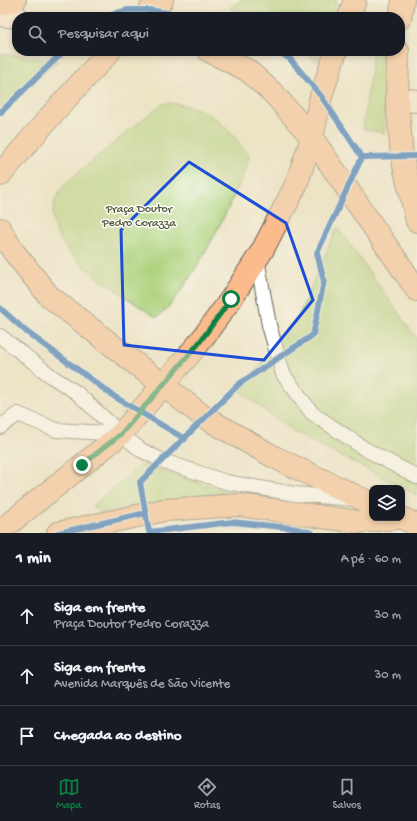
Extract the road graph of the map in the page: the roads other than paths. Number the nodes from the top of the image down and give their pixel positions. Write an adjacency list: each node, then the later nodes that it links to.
1 (15, 0): 5 (main road)
2 (162, 0): 6 (main road)
3 (356, 0): 7 (main road)
4 (403, 0): 8 (main road)
5 (0, 4)
6 (149, 12)
7 (351, 12)
8 (401, 12)
9 (0, 15): 10 (street)
10 (12, 16)
11 (105, 56): 17 (main road)
12 (219, 56): 16 (main road)
13 (334, 56): 16 (main road)
14 (399, 56): 15 (main road)
15 (407, 100): 18 (main road)
16 (312, 138): 20 (main road); 21 (main road)
17 (0, 175)
18 (417, 221)
19 (0, 229): 23 (main road)
20 (257, 259): 23 (main road); 26 (lane)
21 (417, 290)
22 (0, 336): 25 (lane)
23 (162, 385): 25 (main road); 27 (main road)
24 (0, 427): 25 (lane)
25 (121, 434): 27 (lane); 31 (main road)
26 (417, 477)
27 (367, 502)
28 (405, 519): 30 (main road)
29 (369, 521): 32 (main road)
30 (417, 525)
31 (0, 531)
32 (58, 533)

